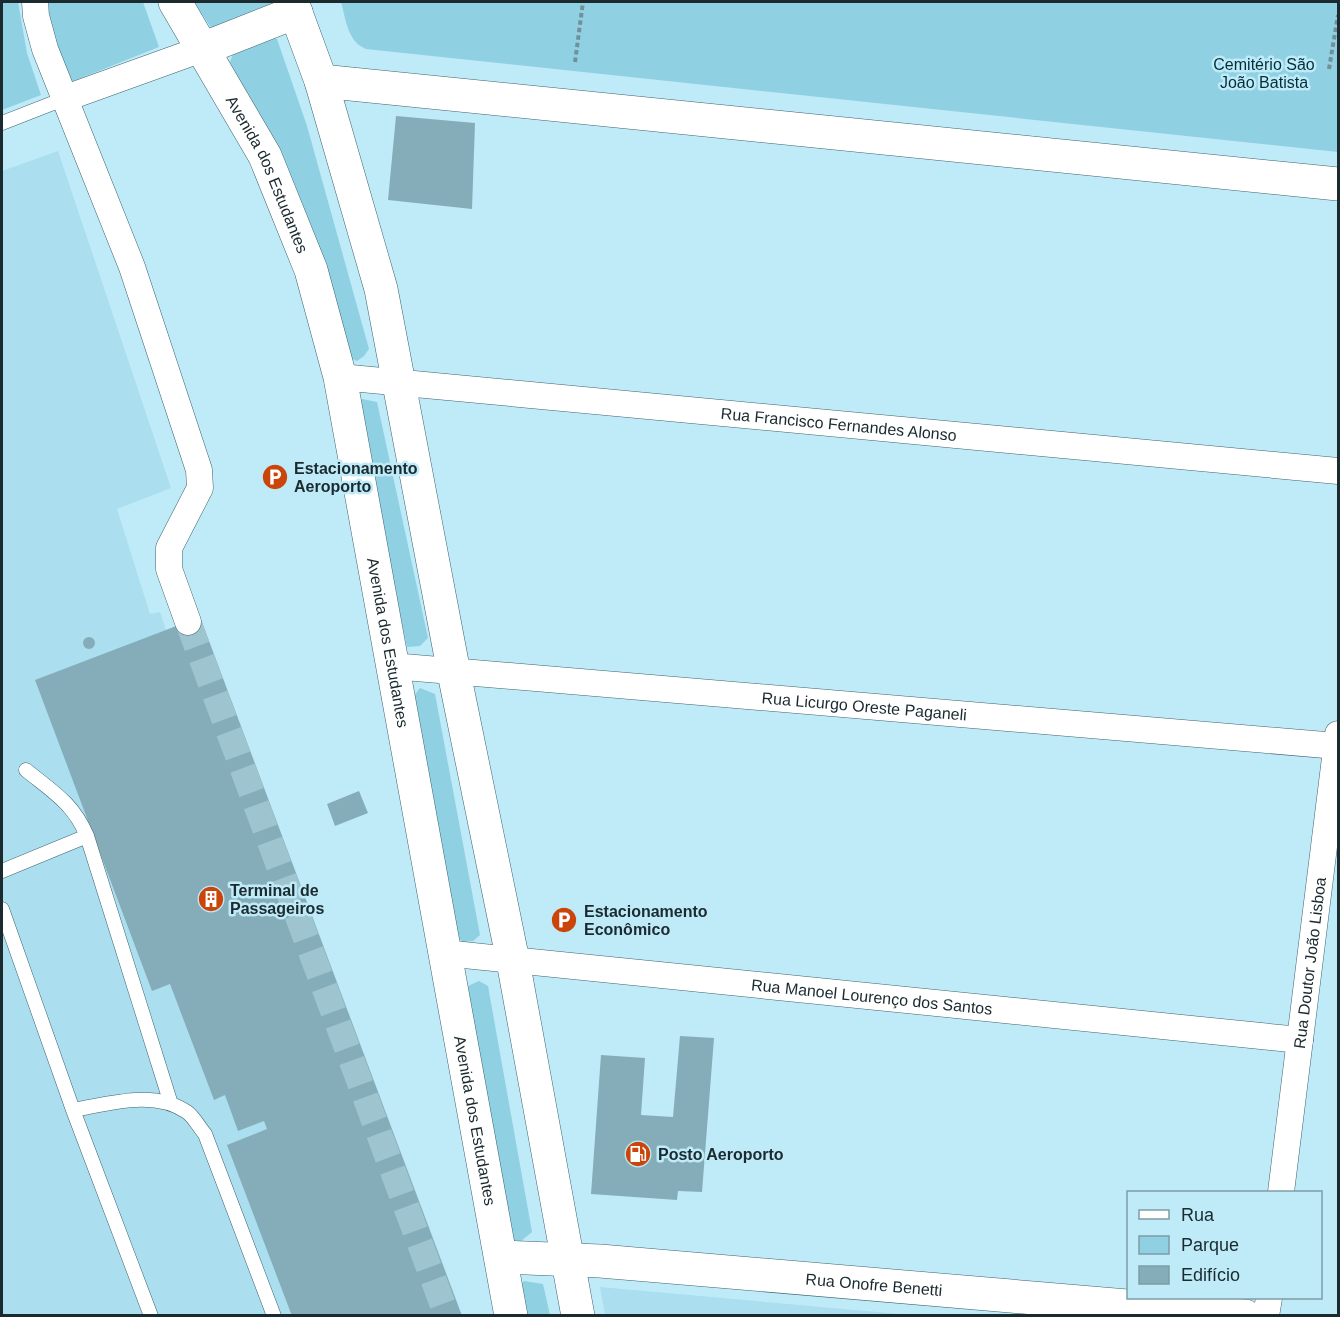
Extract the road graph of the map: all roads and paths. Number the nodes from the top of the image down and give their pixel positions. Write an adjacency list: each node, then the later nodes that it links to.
1 (35, 2): 10 (street)
2 (175, 2): 6 (main road, Avenida dos Estudantes)
3 (584, 2): 7 (path)
4 (294, 7): 6 (main road); 9 (main road)
5 (1338, 15): 8 (path)
6 (202, 48): 10 (street); 13 (main road, Avenida dos Estudantes)
7 (575, 62)
8 (1329, 69)
9 (321, 81): 12 (main road); 14 (main road)
10 (66, 98): 11 (lane); 16 (street)
11 (2, 123)
12 (1338, 184)
13 (340, 377): 14 (street, Rua Francisco Fernandes Alonso); 17 (main road, Avenida dos Estudantes)
14 (398, 382): 15 (street, Rua Francisco Fernandes Alonso); 18 (main road)
15 (1338, 471)
16 (188, 622)
17 (392, 666): 18 (street, Rua Licurgo Oreste Paganeli); 24 (main road, Avenida dos Estudantes)
18 (454, 673): 19 (street, Rua Licurgo Oreste Paganeli); 25 (main road)
19 (1338, 740): 26 (street, Rua Doutor João Lisboa)
20 (26, 770): 21 (lane)
21 (87, 836): 22 (lane); 27 (lane)
22 (2, 872)
23 (2, 909): 28 (lane)
24 (444, 953): 25 (street, Rua Manoel Lourenço dos Santos); 30 (main road, Avenida dos Estudantes)
25 (513, 961): 26 (street, Rua Manoel Lourenço dos Santos); 31 (main road)
26 (1300, 1040): 29 (street, Rua Doutor João Lisboa)
27 (171, 1104): 28 (lane); 34 (lane)
28 (73, 1110): 33 (lane)
29 (1281, 1191)
30 (501, 1257): 31 (main road, Rua Onofre Benetti); 35 (main road, Avenida dos Estudantes)
31 (567, 1259): 36 (main road); 37 (main road, Rua Onofre Benetti)
32 (1269, 1299): 38 (street)
33 (152, 1316)
34 (274, 1316)
35 (511, 1316)
36 (578, 1316)
37 (1245, 1316)
38 (1266, 1316)

